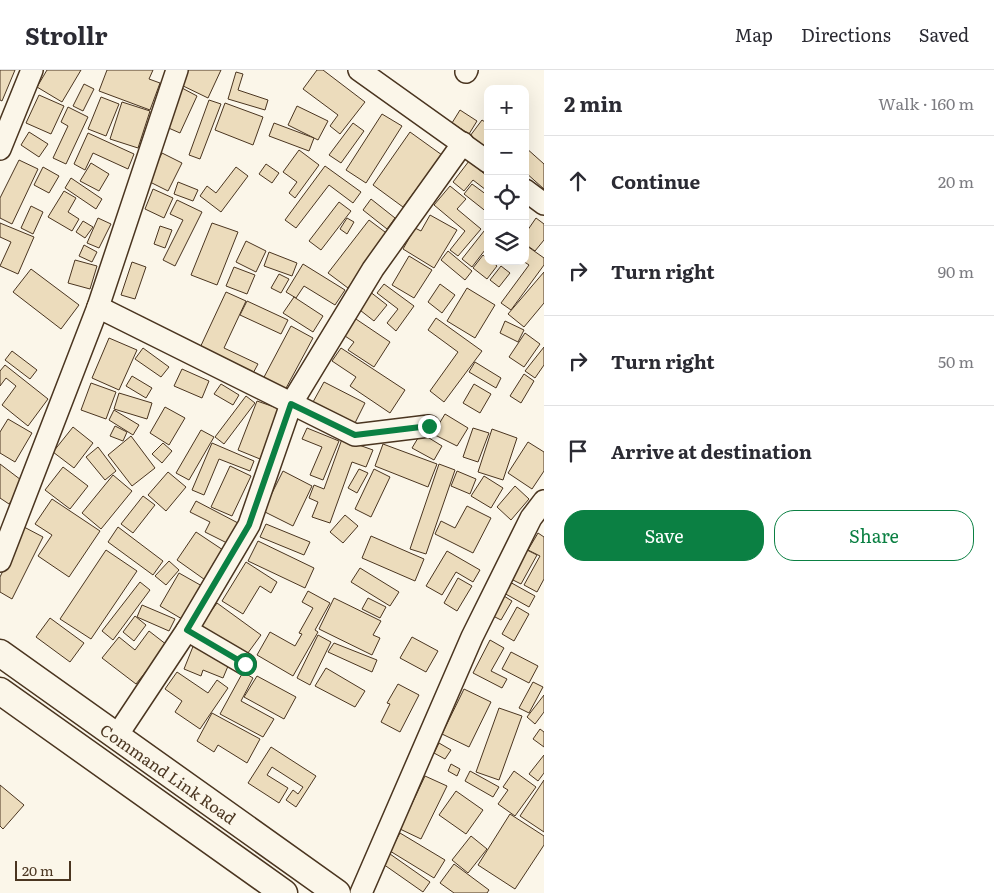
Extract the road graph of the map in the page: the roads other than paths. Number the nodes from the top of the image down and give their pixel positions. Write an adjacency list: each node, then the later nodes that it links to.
1 (32, 70): 5 (street)
2 (177, 70): 9 (street)
3 (358, 70): 4 (street)
4 (463, 143): 6 (street); 10 (street)
5 (0, 149)
6 (484, 159)
7 (529, 193): 8 (street)
8 (544, 204)
9 (98, 307): 10 (street); 14 (street)
10 (291, 404): 11 (street); 15 (street)
11 (429, 426)
12 (544, 501): 13 (street)
13 (538, 522): 22 (street)
14 (0, 561)
15 (187, 630): 17 (street); 19 (street)
16 (0, 654): 19 (main road, Command Link Road)
17 (245, 664)
18 (0, 691): 20 (main road, Command Link Road)
19 (116, 737): 21 (main road, Command Link Road)
20 (284, 893)
21 (337, 893)
22 (361, 893)

